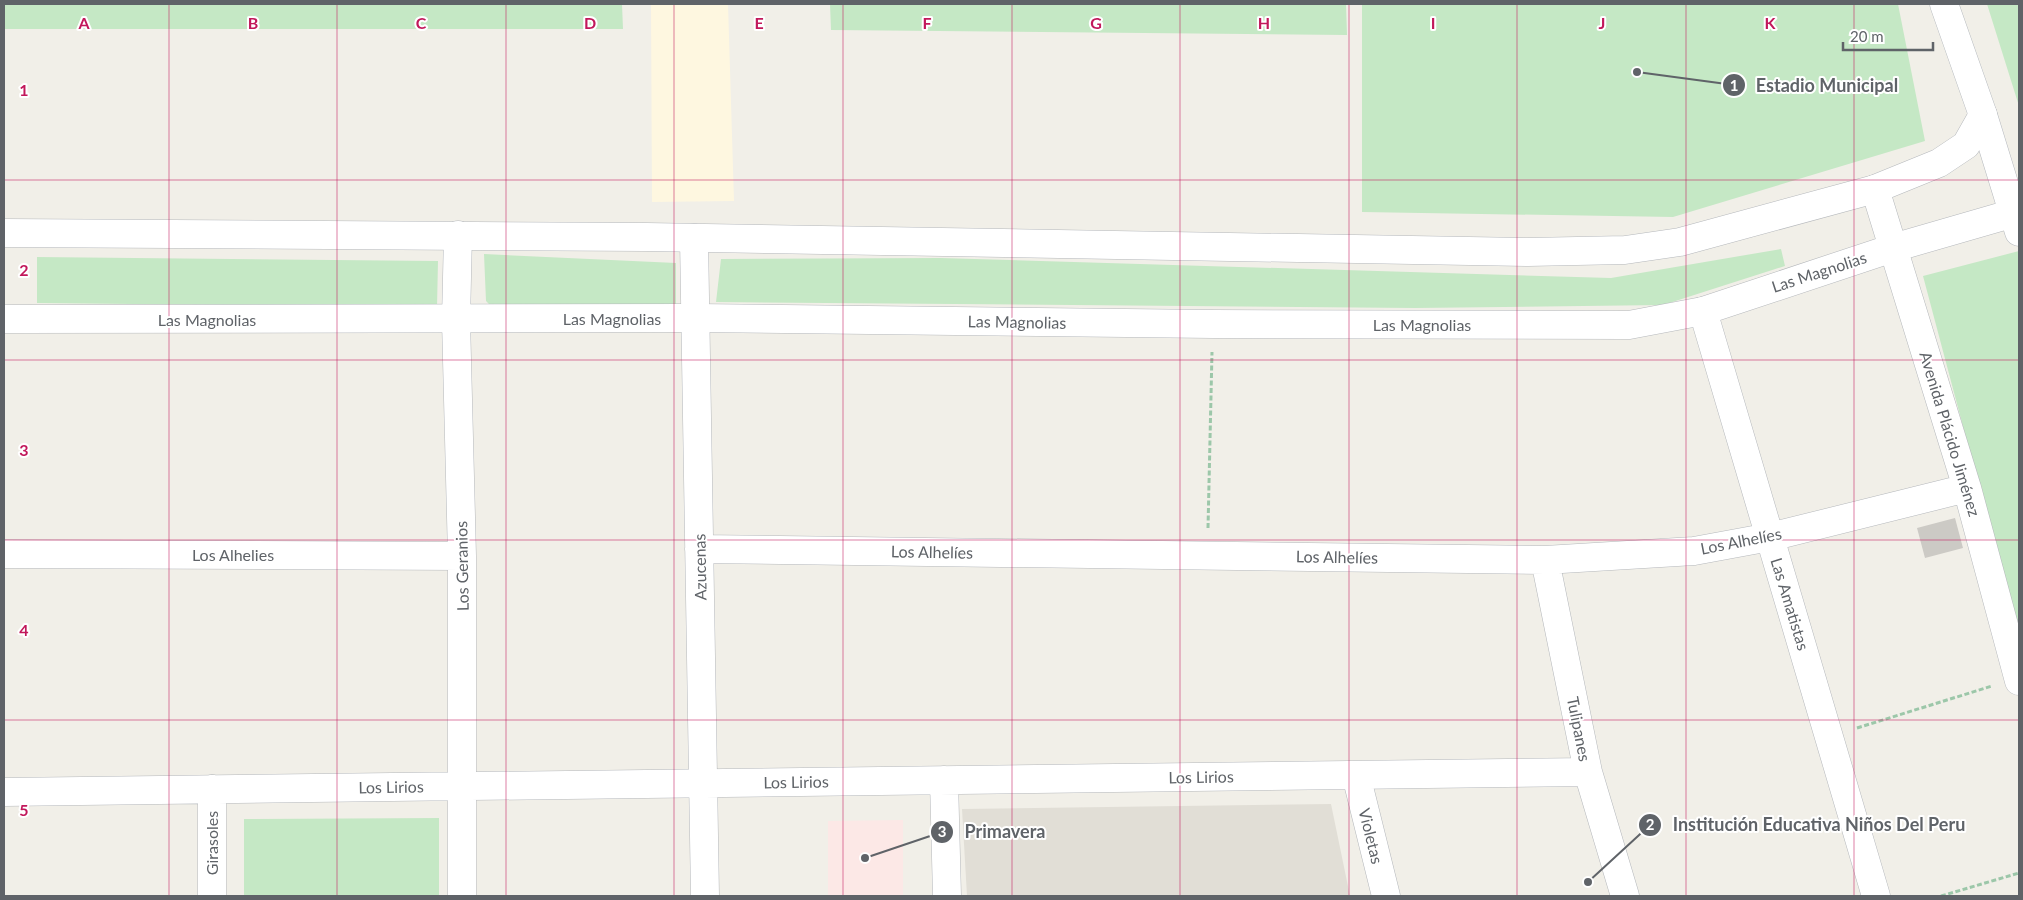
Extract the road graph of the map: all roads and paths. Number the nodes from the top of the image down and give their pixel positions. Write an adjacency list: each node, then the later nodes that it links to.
1 (1944, 4): 2 (street)
2 (1983, 115): 3 (street); 4 (street)
3 (1875, 189): 7 (street); 8 (street, Avenida Plácido Jiménez)
4 (2017, 222): 8 (street, Las Magnolias)
5 (4, 233): 6 (street)
6 (458, 235): 7 (street); 12 (street, Los Geranios)
7 (694, 238): 10 (street, Azucenas)
8 (1893, 248): 9 (street, Las Magnolias); 14 (street, Avenida Plácido Jiménez)
9 (1703, 311): 13 (street, Las Magnolias); 15 (street, Las Amatistas)
10 (696, 318): 12 (street, Las Magnolias); 13 (street, Las Magnolias); 16 (street, Azucenas)
11 (4, 319): 12 (street, Las Magnolias)
12 (456, 320): 18 (street, Los Geranios)
13 (1213, 324): 19 (path)
14 (1967, 488): 15 (street, Los Alhelíes); 21 (street, Avenida Plácido Jiménez)
15 (1770, 537): 20 (street, Los Alhelíes); 22 (street, Las Amatistas)
16 (699, 549): 19 (street, Los Alhelíes); 26 (street, Azucenas)
17 (4, 554): 18 (street, Los Alhelies)
18 (462, 556): 27 (street, Los Geranios)
19 (1208, 556): 20 (street, Los Alhelíes)
20 (1545, 560): 23 (street, Tulipanes)
21 (2019, 679): 22 (path)
22 (1829, 737): 37 (street, Las Amatistas)
23 (1588, 772): 24 (street, Los Lirios); 36 (street, Tulipanes)
24 (1356, 775): 25 (street, Los Lirios); 35 (street, Violetas)
25 (944, 780): 26 (street, Los Lirios); 34 (street)
26 (704, 783): 27 (street, Los Lirios); 33 (street, Azucenas)
27 (462, 786): 28 (street, Los Lirios); 32 (street, Los Geranios)
28 (212, 789): 29 (street, Los Lirios); 31 (street, Girasoles)
29 (4, 792)
30 (2019, 873): 38 (path)
31 (212, 896)
32 (462, 896)
33 (706, 896)
34 (947, 896)
35 (1386, 896)
36 (1625, 896)
37 (1876, 896)
38 (1941, 896)

